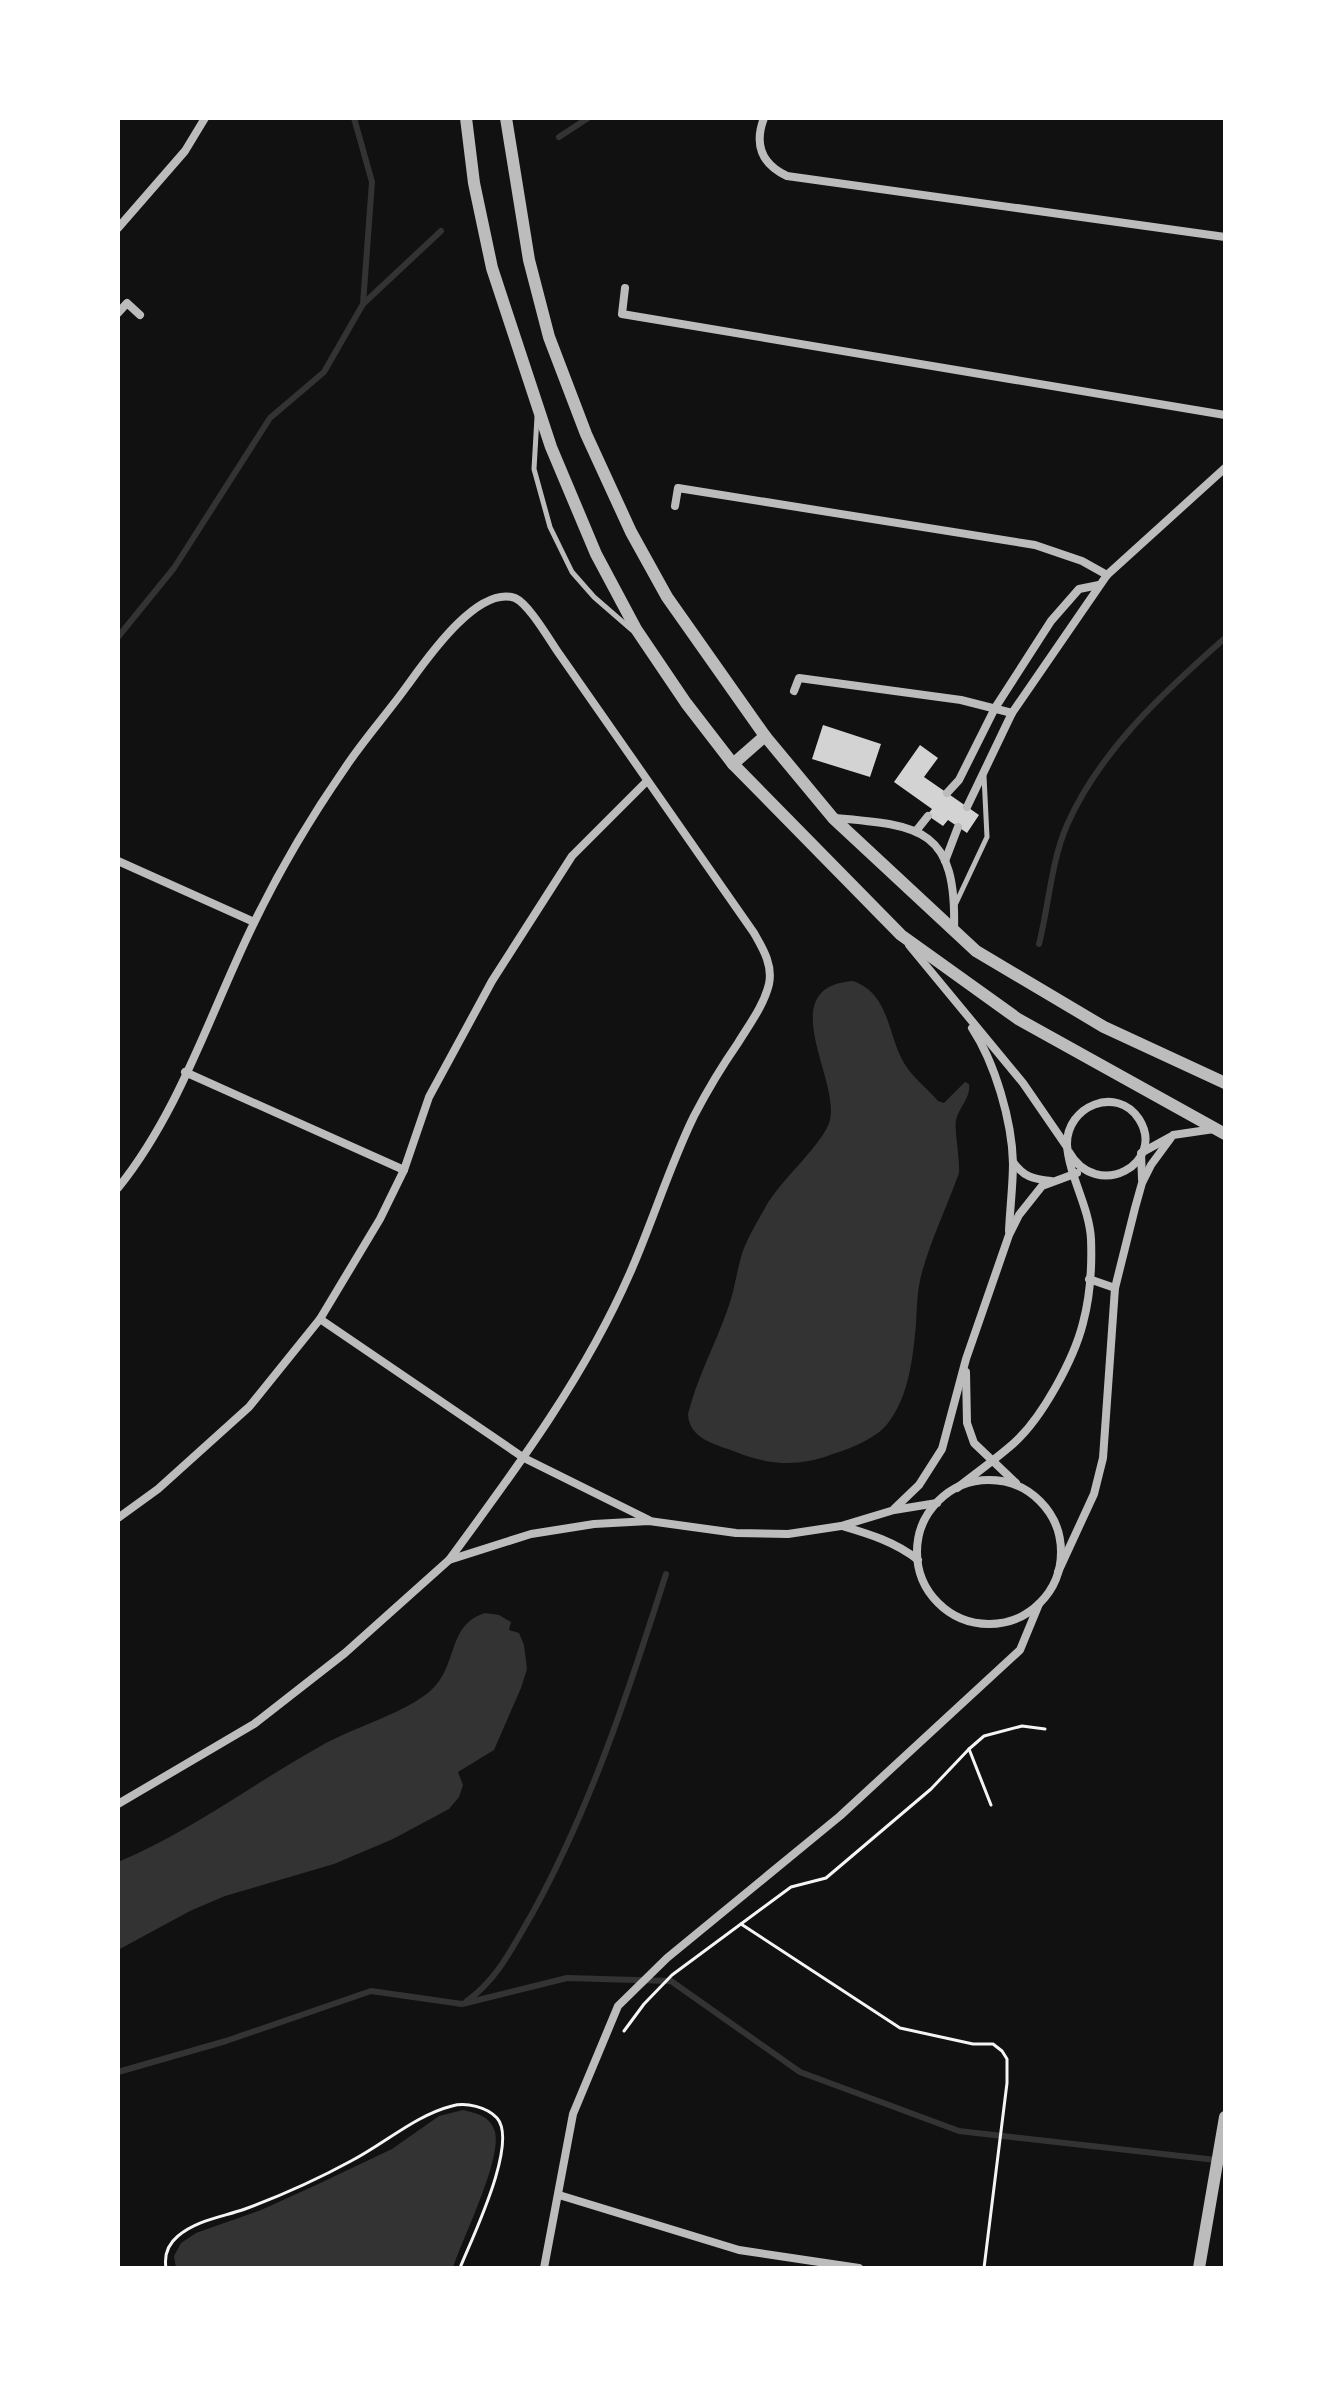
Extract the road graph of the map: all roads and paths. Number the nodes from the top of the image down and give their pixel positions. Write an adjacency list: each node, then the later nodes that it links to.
1 (205, 118): 5 (street)
2 (466, 118): 10 (street)
3 (506, 118): 20 (street)
4 (764, 118): 6 (street)
5 (118, 228)
6 (1225, 237)
7 (625, 288): 11 (street)
8 (118, 313): 9 (street)
9 (140, 315)
10 (537, 408): 16 (street); 16 (lane)
11 (1225, 415)
12 (1225, 468): 14 (street)
13 (675, 506): 14 (street)
14 (1107, 575): 15 (street)
15 (1099, 585): 18 (street); 19 (street)
16 (644, 640): 21 (street)
17 (794, 691): 18 (street)
18 (995, 708): 19 (street); 23 (street)
19 (1012, 713): 22 (street)
20 (765, 736): 21 (street); 29 (street)
21 (733, 764): 37 (street)
22 (983, 775): 26 (street); 34 (lane)
23 (959, 780): 25 (street); 26 (street)
24 (647, 781): 35 (street); 46 (street); 57 (street)
25 (947, 793)
26 (975, 793): 27 (street)
27 (967, 807)
28 (928, 816): 31 (street)
29 (833, 818): 31 (street); 36 (street)
30 (958, 827): 33 (street)
31 (916, 831): 33 (street)
32 (118, 861): 35 (street)
33 (944, 862): 34 (street)
34 (955, 904): 36 (street)
35 (254, 922): 39 (street)
36 (954, 932): 40 (street)
37 (901, 935): 38 (street); 41 (street)
38 (944, 987): 43 (street); 45 (street)
39 (185, 1072): 46 (street); 51 (street)
40 (1225, 1083)
41 (1220, 1131): 42 (street)
42 (1173, 1135): 44 (street); 50 (street)
43 (1068, 1149): 44 (street); 47 (street); 48 (street)
44 (1141, 1153): 47 (street); 50 (street)
45 (1013, 1161): 49 (street); 52 (street)
46 (404, 1170): 55 (street)
47 (1085, 1170): 48 (street)
48 (1075, 1173): 49 (street); 53 (street)
49 (1051, 1181): 52 (street)
50 (1142, 1183): 54 (street)
51 (118, 1188)
52 (1009, 1235): 56 (street)
53 (1089, 1279): 54 (street); 58 (street)
54 (1115, 1288): 68 (street)
55 (320, 1319): 57 (street); 63 (street)
56 (966, 1359): 58 (street); 62 (street)
57 (524, 1458): 64 (street); 66 (street)
58 (990, 1460): 59 (street); 60 (street)
59 (1019, 1486): 60 (street); 68 (street)
60 (957, 1488): 61 (street)
61 (937, 1503): 62 (street); 67 (street)
62 (894, 1510): 65 (street)
63 (118, 1518)
64 (649, 1521): 65 (street); 66 (street)
65 (841, 1526): 67 (street)
66 (449, 1560): 72 (street)
67 (918, 1560): 69 (street)
68 (1058, 1572): 69 (street)
69 (1039, 1604): 77 (street)
70 (1045, 1729): 71 (path)
71 (969, 1749): 73 (path); 74 (path)
72 (118, 1804)
73 (991, 1805)
74 (741, 1924): 75 (path); 82 (path)
75 (622, 2034)
76 (1225, 2117): 83 (street)
77 (559, 2195): 80 (street); 81 (street)
78 (166, 2268): 79 (path)
79 (460, 2268)
80 (544, 2268)
81 (859, 2268)
82 (984, 2268)
83 (1199, 2268)

